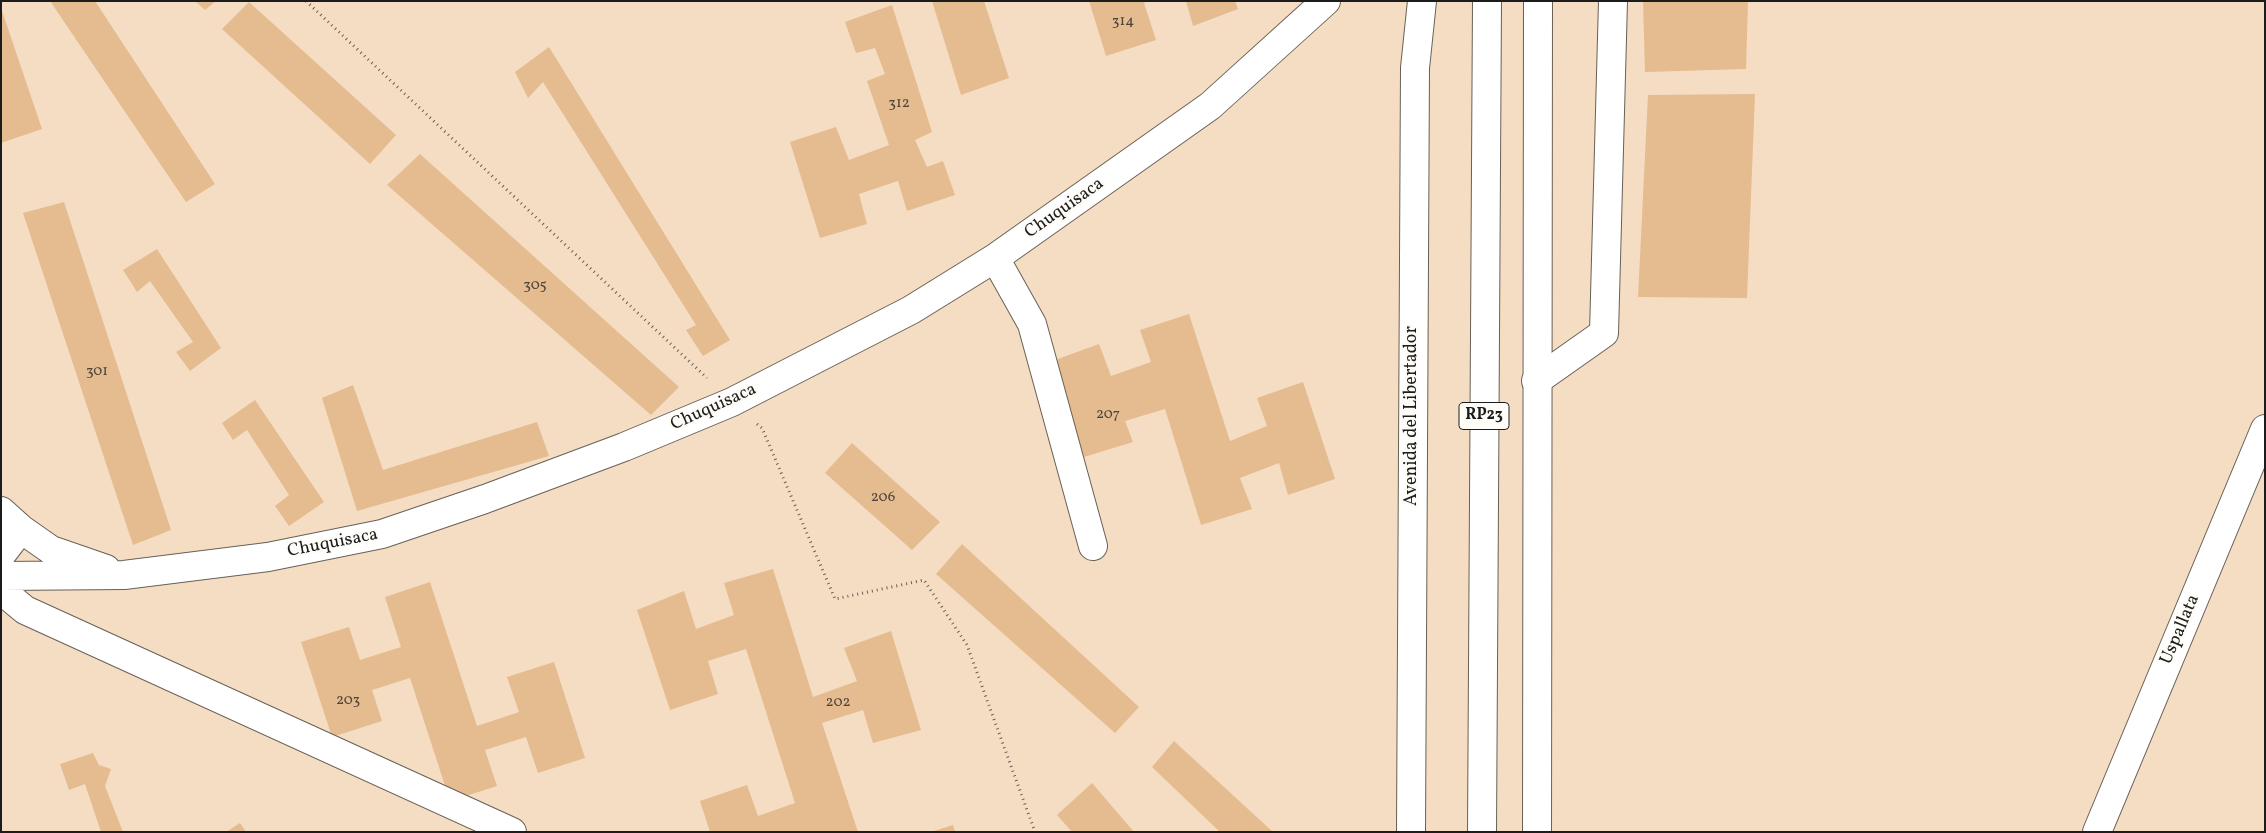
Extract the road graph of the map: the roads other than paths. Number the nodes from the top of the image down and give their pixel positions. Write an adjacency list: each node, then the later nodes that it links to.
1 (1326, 1): 6 (street, Chuquisaca)
2 (1422, 1): 16 (street, Avenida del Libertador)
3 (1487, 1): 17 (street, RP23)
4 (1538, 1): 7 (street)
5 (1613, 1): 7 (street)
6 (995, 258): 10 (street); 12 (street, Chuquisaca)
7 (1536, 382): 18 (street)
8 (2263, 437): 19 (street, Uspallata)
9 (11, 520): 11 (street); 12 (street)
10 (1093, 546)
11 (1, 555)
12 (124, 575): 13 (street, Chuquisaca)
13 (1, 576)
14 (1, 590): 15 (street)
15 (512, 832)
16 (1411, 832)
17 (1482, 832)
18 (1537, 832)
19 (2097, 832)

